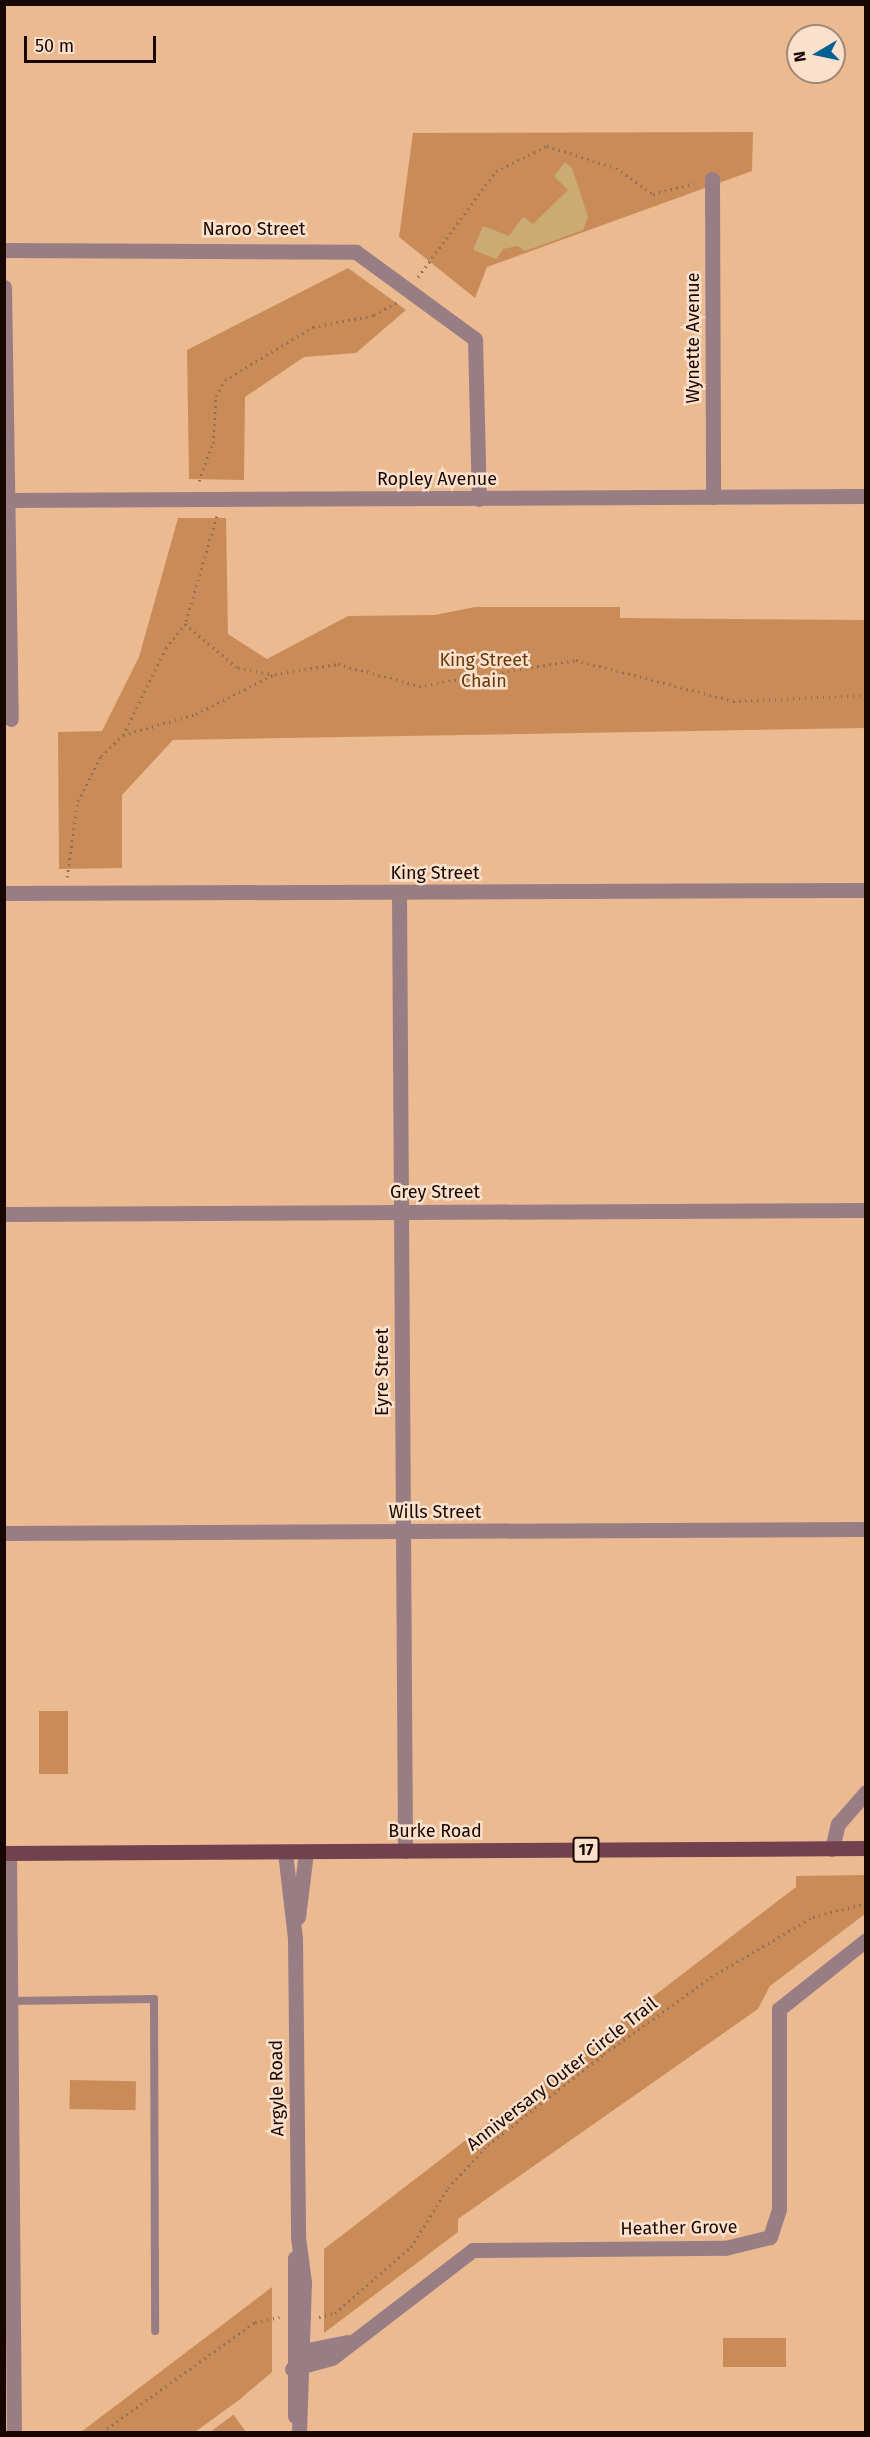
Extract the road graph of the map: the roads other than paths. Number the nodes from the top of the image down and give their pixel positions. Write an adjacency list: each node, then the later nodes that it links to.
1 (712, 179): 5 (street, Wynette Avenue)
2 (4, 250): 6 (street, Naroo Street)
3 (4, 287): 7 (street)
4 (866, 496): 5 (street, Ropley Avenue)
5 (712, 497): 6 (street, Ropley Avenue)
6 (480, 499): 7 (street, Ropley Avenue)
7 (8, 500): 8 (street)
8 (11, 719)
9 (866, 890): 10 (street, King Street)
10 (399, 892): 11 (street, King Street); 13 (street, Eyre Street)
11 (4, 893)
12 (866, 1210): 13 (street, Grey Street)
13 (402, 1212): 14 (street, Grey Street); 16 (street, Eyre Street)
14 (4, 1214)
15 (866, 1529): 16 (street, Wills Street)
16 (403, 1532): 17 (street, Wills Street); 21 (street, Eyre Street)
17 (4, 1533)
18 (866, 1792): 20 (street)
19 (866, 1848): 20 (main road, Burke Road / 17)
20 (832, 1849): 21 (main road, Burke Road / 17)
21 (405, 1851): 23 (main road, Burke Road / 17)
22 (285, 1852): 23 (main road, Burke Road / 17); 24 (main road, Burke Road / 17); 25 (street, Argyle Road)
23 (306, 1852): 25 (street, Argyle Road)
24 (7, 1853): 27 (street)
25 (295, 1939): 30 (street, Argyle Road)
26 (866, 1940): 29 (street, Heather Grove)
27 (8, 2001): 28 (lane); 32 (street)
28 (155, 2331)
29 (347, 2342): 30 (street, Heather Grove); 31 (street, Heather Grove)
30 (298, 2352): 31 (street, Argyle Road)
31 (298, 2369): 33 (street, Argyle Road)
32 (14, 2433)
33 (298, 2433)

